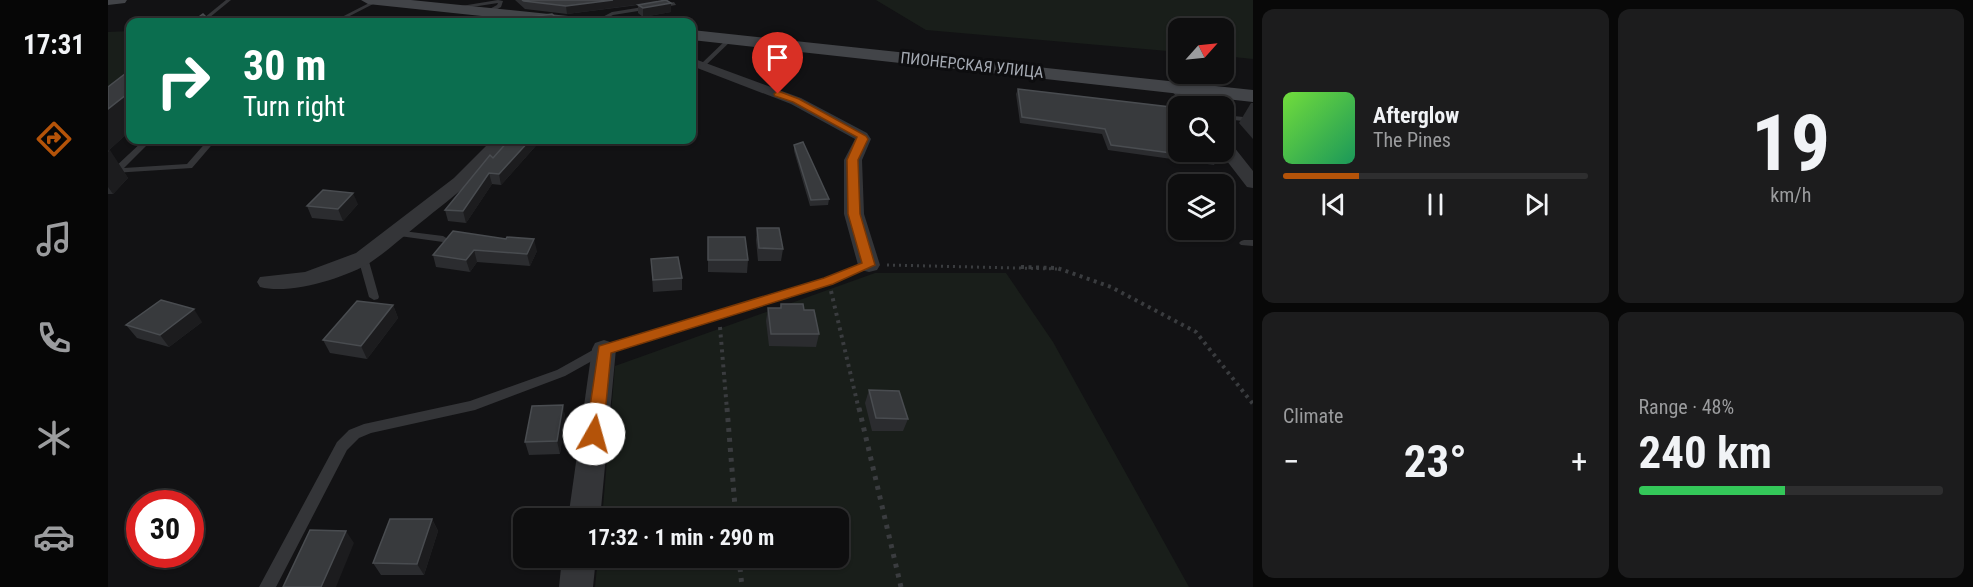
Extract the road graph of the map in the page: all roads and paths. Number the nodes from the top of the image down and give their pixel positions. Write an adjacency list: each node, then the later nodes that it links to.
1 (120, 0): 3 (street)
2 (229, 0): 9 (lane)
3 (108, 1)
4 (372, 1): 7 (street); 10 (lane)
5 (504, 1): 7 (lane); 8 (lane)
6 (674, 4): 12 (lane)
7 (449, 9): 8 (street)
8 (486, 13): 11 (street)
9 (206, 18)
10 (342, 18)
11 (537, 18)
12 (604, 18)
13 (696, 35): 14 (street, ПИОНЕРСКАЯ УЛИЦА)
14 (730, 39): 15 (lane); 16 (street, ПИОНЕРСКАЯ УЛИЦА)
15 (697, 63): 29 (street)
16 (1175, 87): 17 (street); 18 (street, ПИОНЕРСКАЯ УЛИЦА)
17 (1184, 96)
18 (1253, 96)
19 (1234, 118): 20 (lane)
20 (1253, 120)
21 (144, 144): 22 (lane)
22 (208, 144)
23 (497, 144): 26 (street)
24 (1234, 158): 25 (street)
25 (1253, 183)
26 (395, 233): 27 (lane); 28 (street)
27 (443, 239)
28 (363, 258): 31 (street); 32 (lane)
29 (868, 265): 30 (lane); 35 (path)
30 (828, 281): 33 (lane); 43 (path)
31 (268, 282)
32 (374, 297)
33 (719, 314): 34 (lane); 37 (path)
34 (604, 350): 36 (street); 40 (lane)
35 (1253, 404)
36 (585, 508)
37 (735, 508)
38 (578, 568): 41 (street)
39 (740, 568): 42 (path)
40 (267, 587)
41 (576, 587)
42 (741, 587)
43 (901, 587)

